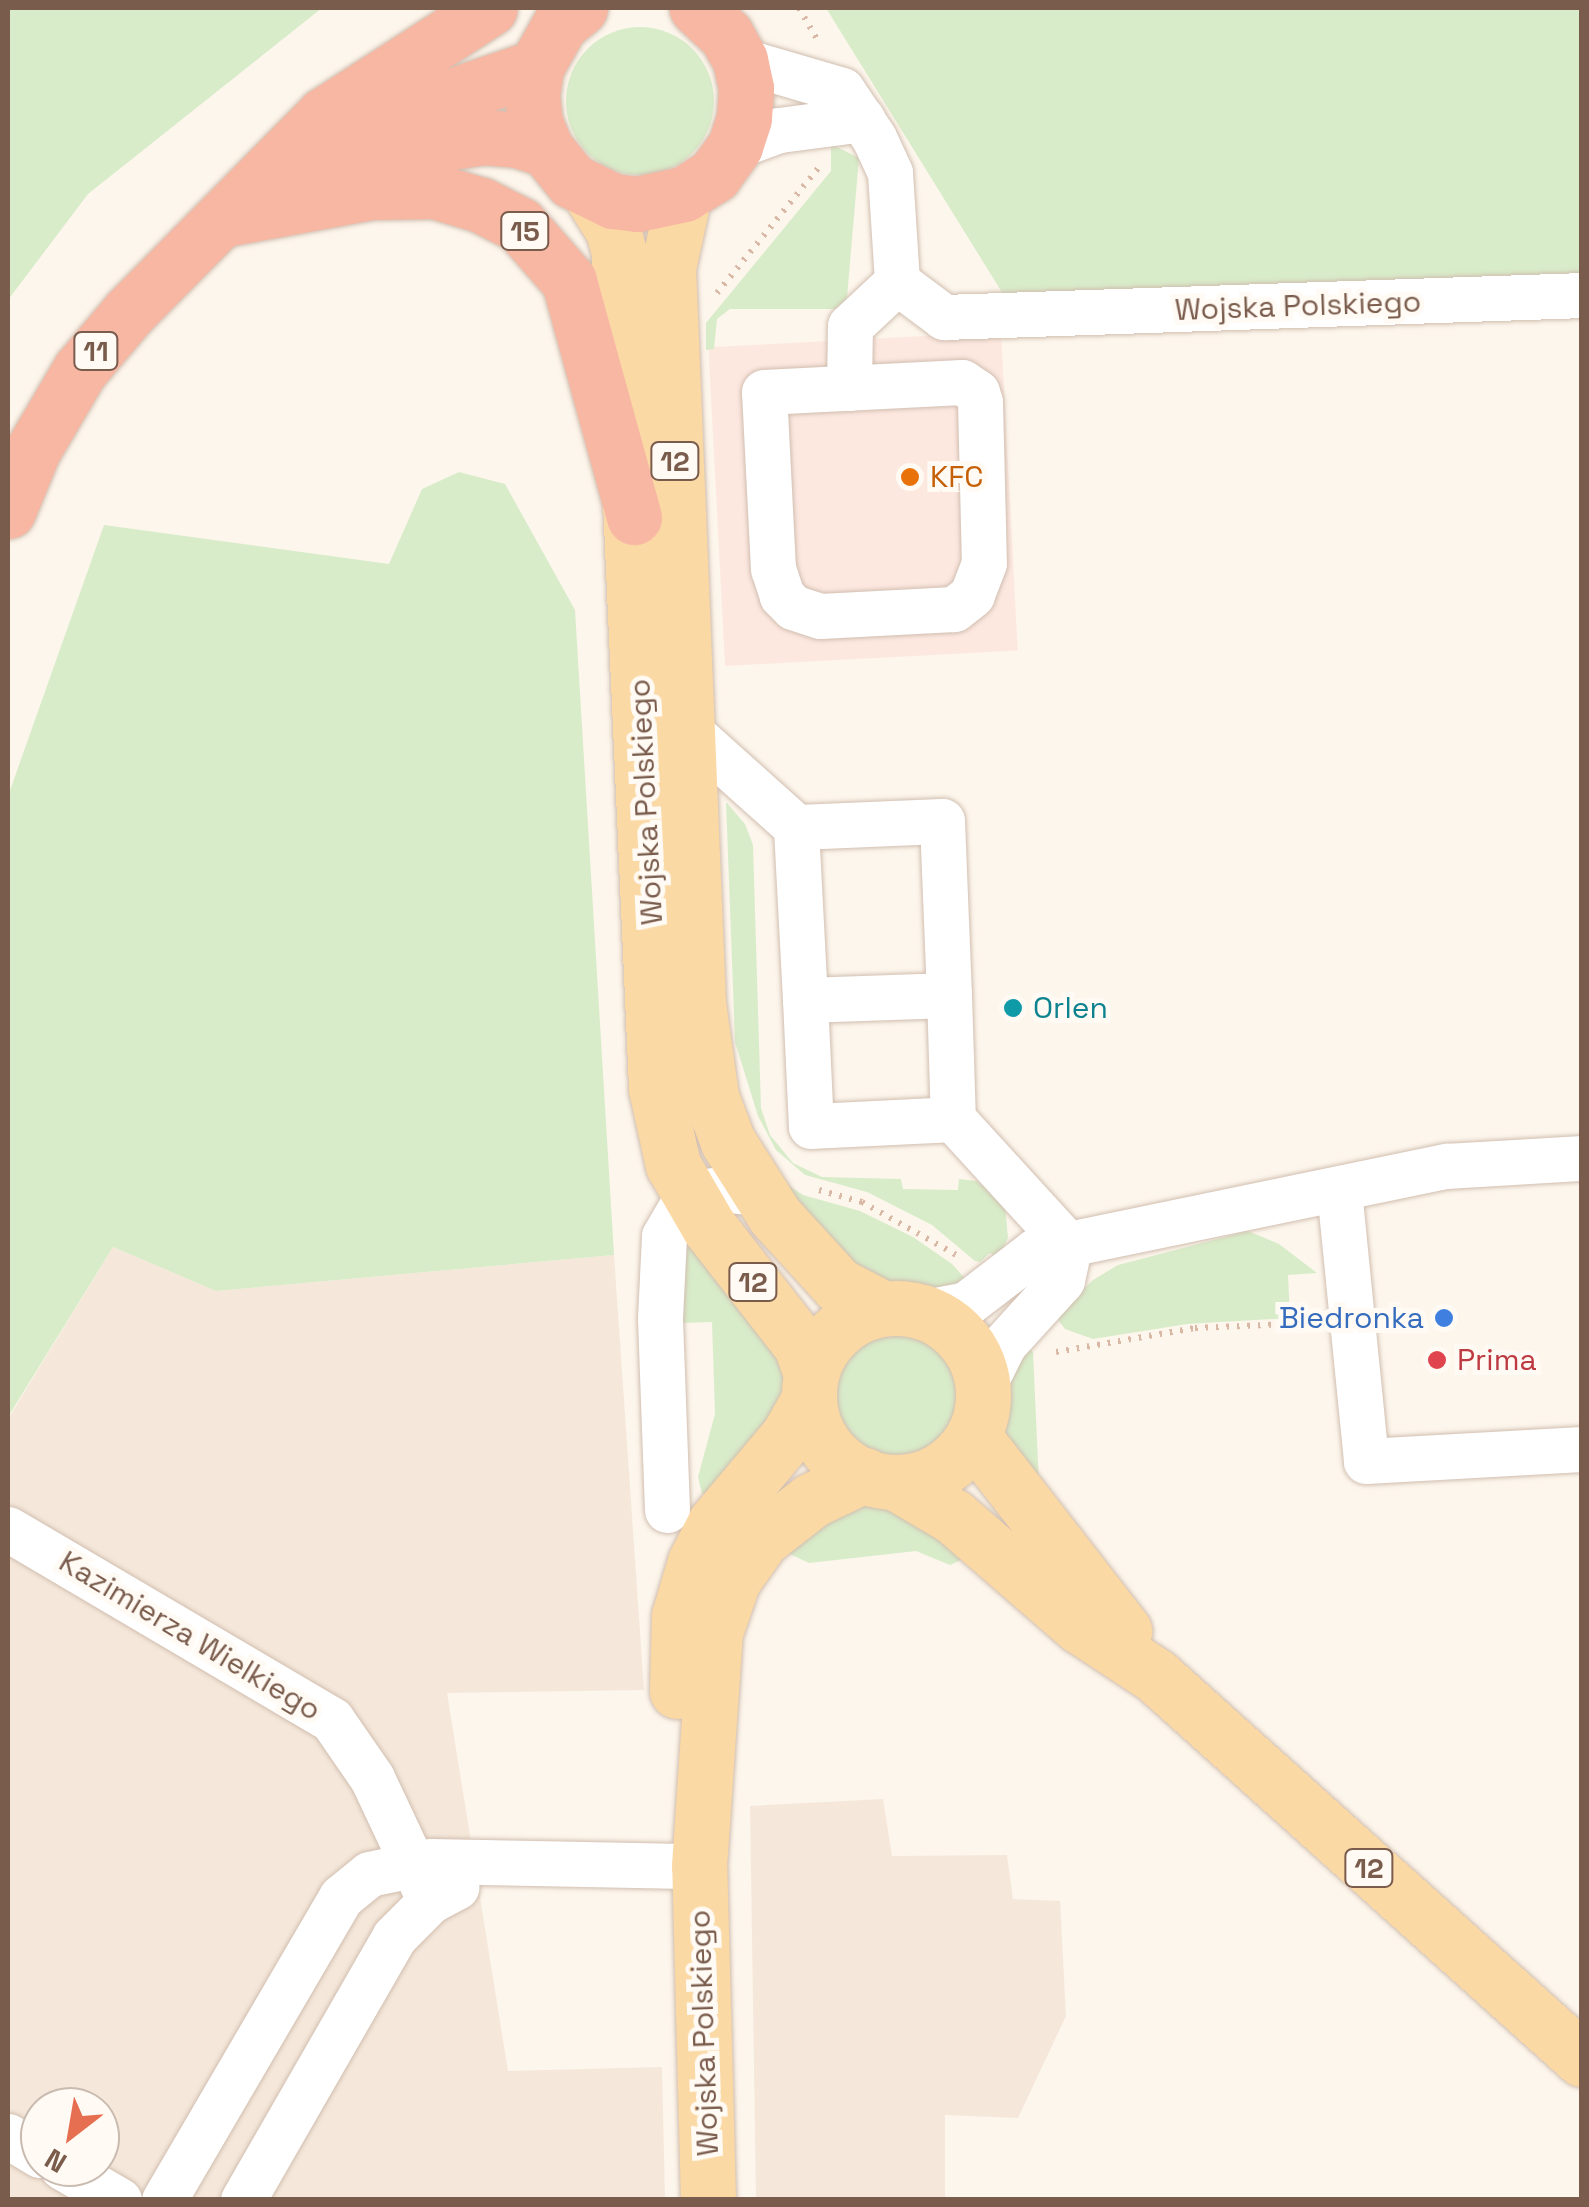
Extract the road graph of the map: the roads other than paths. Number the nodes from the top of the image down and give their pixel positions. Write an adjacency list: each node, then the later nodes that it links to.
1 (490, 8): 12 (highway, 11)
2 (580, 8): 5 (highway)
3 (696, 8): 4 (highway)
4 (740, 60): 6 (street); 7 (highway)
5 (536, 67): 8 (highway); 9 (highway, 11)
6 (817, 101): 7 (street); 13 (street)
7 (735, 146): 11 (highway)
8 (546, 150): 9 (highway, 11); 10 (highway)
9 (318, 164): 12 (highway, 11)
10 (590, 192): 11 (highway); 17 (main road, Wojska Polskiego / 12)
11 (684, 194): 18 (main road, Wojska Polskiego / 12)
12 (225, 219): 16 (highway, 11); 17 (highway, 15)
13 (897, 282): 14 (street, Wojska Polskiego); 15 (street)
14 (1582, 294)
15 (850, 388): 15 (street)
16 (8, 511)
17 (634, 517): 26 (main road, Wojska Polskiego / 12)
18 (688, 730): 19 (street); 24 (main road, Wojska Polskiego / 12)
19 (796, 826): 20 (street); 21 (street)
20 (949, 995): 21 (street); 22 (street)
21 (804, 1000): 22 (street)
22 (953, 1120): 27 (street)
23 (1582, 1158): 25 (street)
24 (782, 1189): 26 (street); 28 (main road, Wojska Polskiego / 12)
25 (1338, 1190): 27 (street); 31 (street)
26 (689, 1194): 29 (main road, Wojska Polskiego / 12); 33 (street)
27 (1068, 1246): 28 (street); 30 (street)
28 (903, 1310): 29 (main road); 30 (main road, 12)
29 (810, 1386): 32 (main road, 12); 36 (main road, Wojska Polskiego)
30 (978, 1411): 32 (main road); 35 (main road, 12)
31 (1582, 1449)
32 (879, 1479): 35 (main road, 12); 36 (main road, Wojska Polskiego)
33 (667, 1510)
34 (8, 1530): 37 (street, Kazimierza Wielkiego)
35 (1156, 1676): 38 (main road, 12)
36 (699, 1866): 37 (street); 43 (main road, Wojska Polskiego)
37 (420, 1883): 41 (street); 42 (street)
38 (1582, 2059)
39 (97, 2187): 40 (street)
40 (120, 2200)
41 (164, 2200)
42 (243, 2200)
43 (708, 2200)

